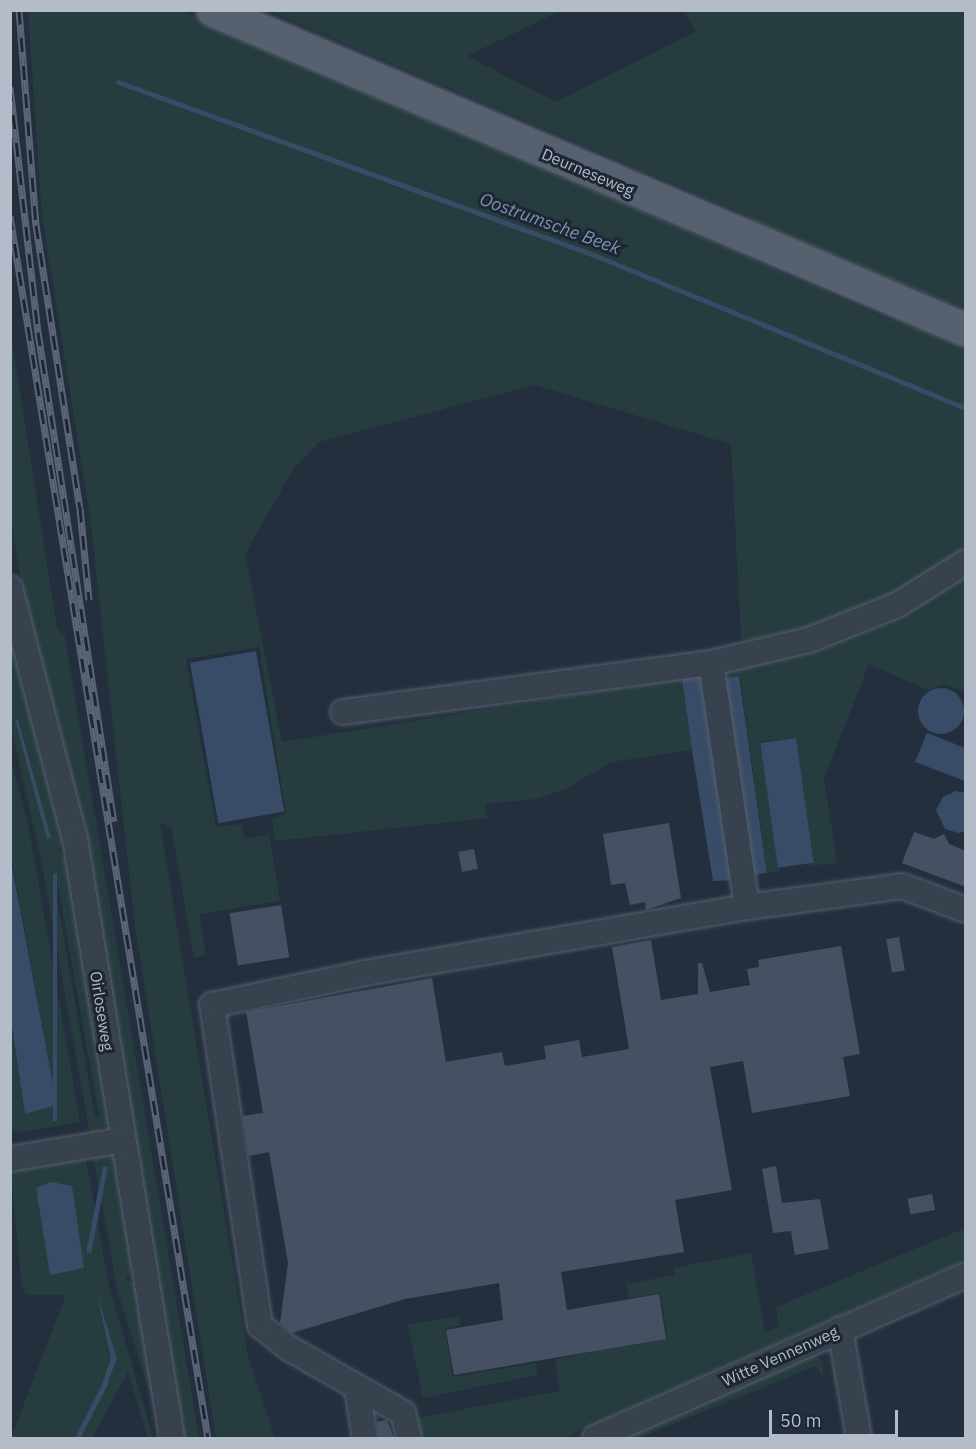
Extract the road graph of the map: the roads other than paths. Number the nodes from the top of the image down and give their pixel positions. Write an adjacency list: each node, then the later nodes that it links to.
1 (213, 10): 2 (main road, Deurneseweg)
2 (966, 330)
3 (966, 562): 5 (street)
4 (10, 588): 9 (street, Oirloseweg)
5 (711, 663): 6 (street); 7 (street)
6 (343, 712)
7 (747, 907): 8 (street); 13 (street)
8 (966, 910)
9 (123, 1140): 10 (street); 14 (street, Oirloseweg)
10 (10, 1159)
11 (966, 1275): 12 (street, Witte Vennenweg)
12 (840, 1329): 17 (street, Witte Vennenweg); 18 (street)
13 (357, 1388): 15 (street); 16 (street)
14 (172, 1438)
15 (365, 1438)
16 (409, 1438)
17 (595, 1438)
18 (859, 1438)

